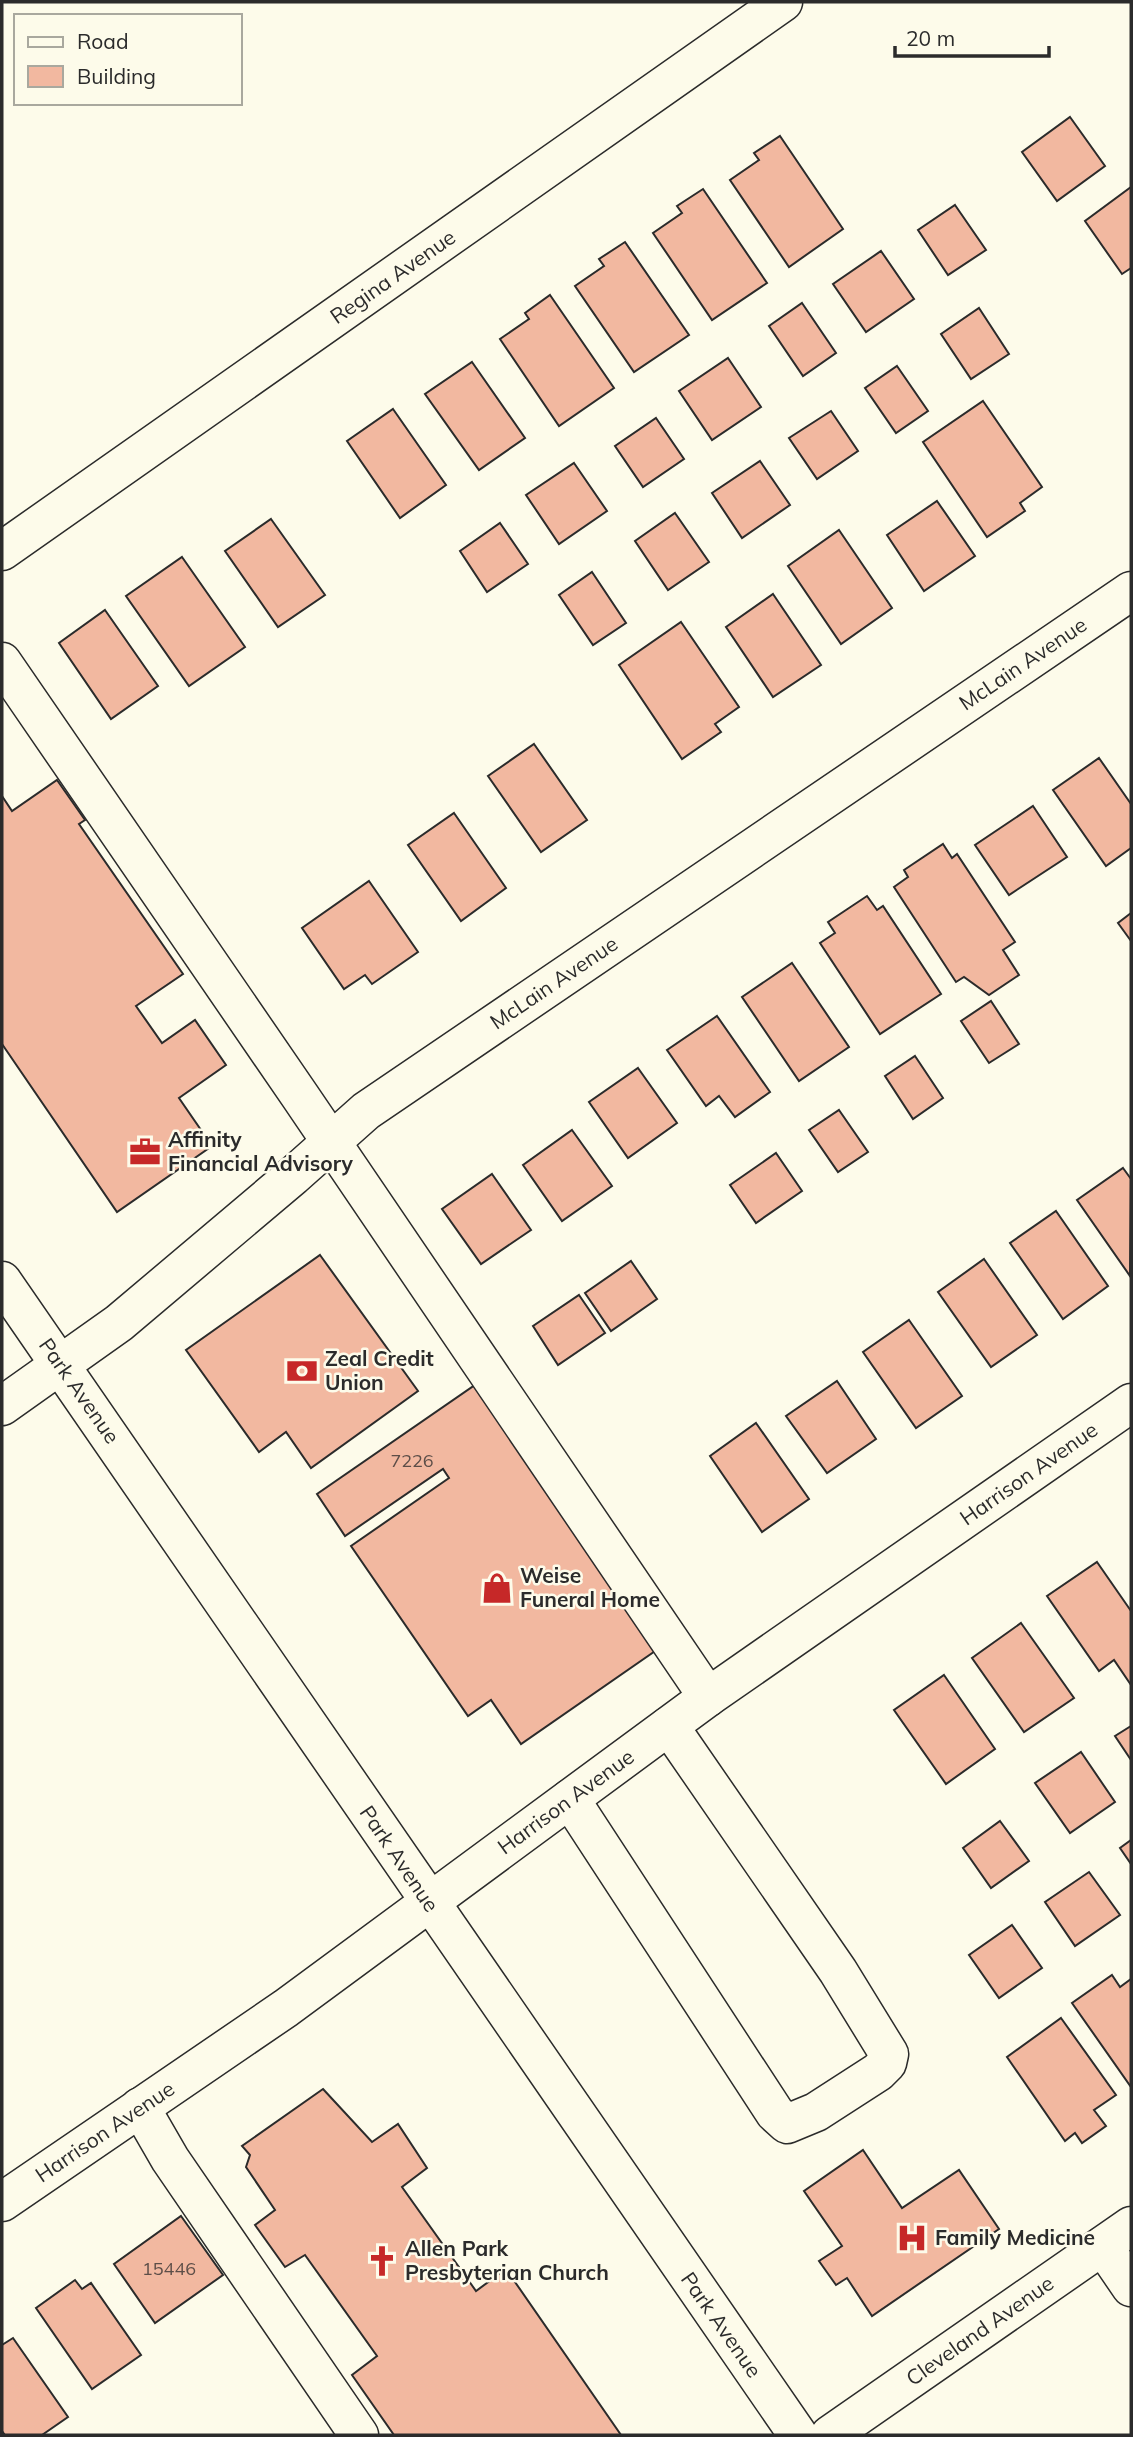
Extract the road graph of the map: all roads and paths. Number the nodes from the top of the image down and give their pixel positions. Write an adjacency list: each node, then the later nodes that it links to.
1 (783, 2): 2 (street, Regina Avenue)
2 (2, 551)
3 (1131, 591): 5 (street, McLain Avenue)
4 (2, 662): 5 (street)
5 (331, 1142): 7 (street, McLain Avenue); 10 (street)
6 (2, 1281): 7 (street, Park Avenue)
7 (58, 1364): 9 (street, McLain Avenue); 13 (street, Park Avenue)
8 (1131, 1403): 10 (street, Harrison Avenue)
9 (2, 1406)
10 (708, 1697): 11 (street, Harrison Avenue)
11 (669, 1726): 12 (street, Harrison Avenue); 12 (street)
12 (570, 1799): 13 (street, Harrison Avenue)
13 (429, 1904): 14 (street, Harrison Avenue); 19 (street, Park Avenue)
14 (140, 2108): 15 (street, Harrison Avenue); 18 (street)
15 (2, 2202)
16 (1117, 2236): 17 (street); 20 (street, Cleveland Avenue)
17 (1131, 2287)
18 (359, 2435)
19 (798, 2435)
20 (830, 2435)

